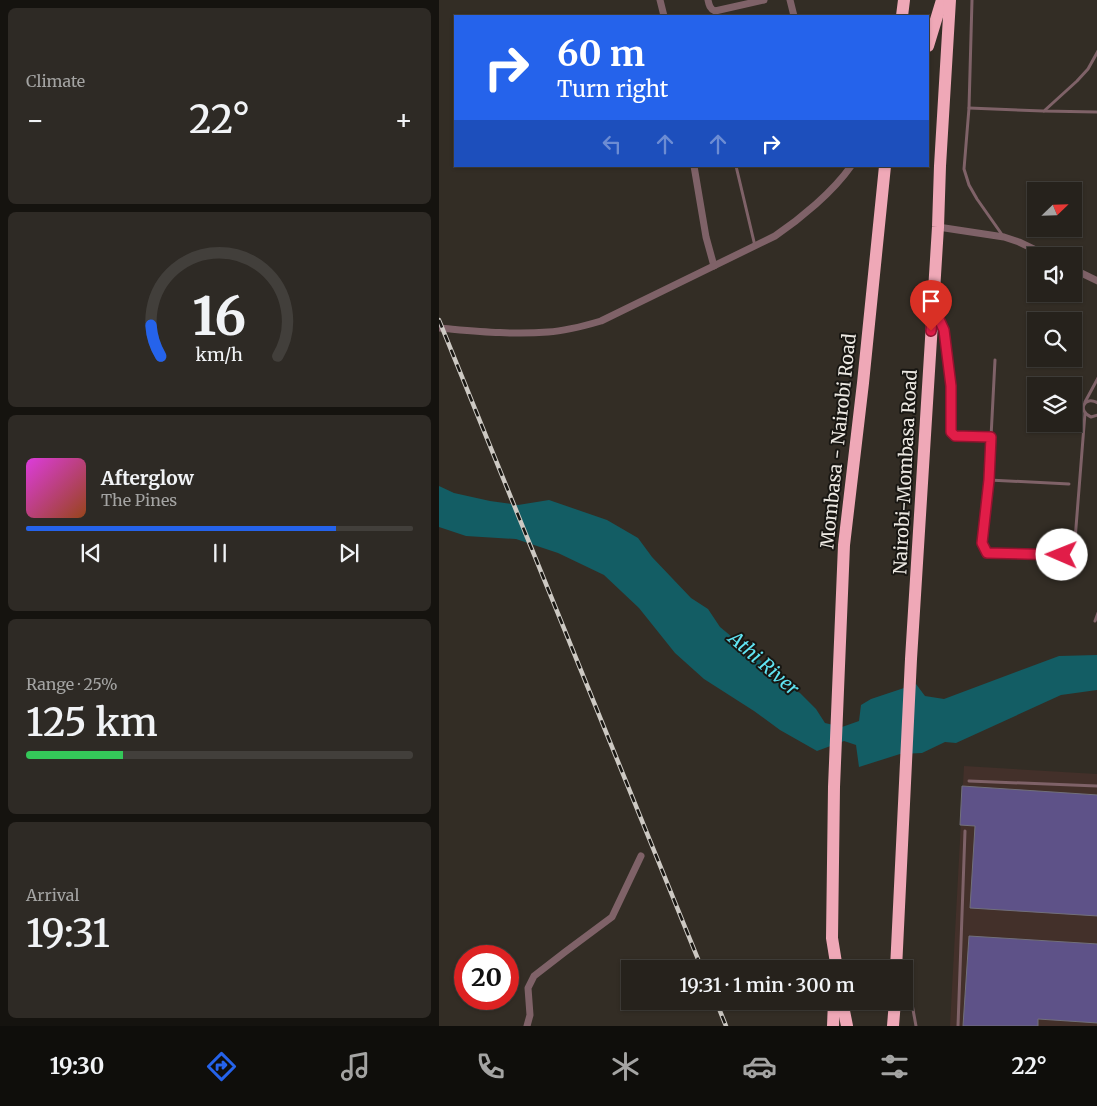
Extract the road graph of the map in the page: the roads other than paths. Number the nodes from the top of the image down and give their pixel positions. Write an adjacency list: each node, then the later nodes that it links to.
1 (660, 0): 9 (street)
2 (708, 0): 3 (street)
3 (764, 0)
4 (790, 0): 10 (street)
5 (904, 0): 11 (highway)
6 (942, 0): 12 (highway)
7 (950, 0): 23 (highway, Nairobi-Mombasa Road)
8 (972, 0): 14 (lane)
9 (663, 15)
10 (793, 15)
11 (902, 15)
12 (929, 43)
13 (1097, 51): 15 (lane)
14 (969, 108): 15 (lane); 24 (lane)
15 (1043, 111): 16 (lane)
16 (1097, 112)
17 (694, 167): 27 (street)
18 (736, 167): 25 (lane)
19 (850, 167): 25 (street)
20 (885, 167): 22 (highway)
21 (891, 167): 22 (highway)
22 (881, 199): 48 (highway, Mombasa - Nairobi Road)
23 (938, 227): 24 (street); 30 (highway, Nairobi-Mombasa Road)
24 (1004, 237): 26 (street)
25 (755, 246): 27 (street)
26 (1029, 247)
27 (714, 266): 31 (street)
28 (1082, 273): 29 (street)
29 (1097, 281)
30 (933, 306): 38 (lane); 47 (highway, Nairobi-Mombasa Road)
31 (439, 328)
32 (995, 360): 38 (lane)
33 (1097, 378): 35 (lane)
34 (1097, 401): 35 (lane)
35 (1085, 403): 36 (lane)
36 (1085, 413): 37 (lane); 39 (lane)
37 (1097, 414)
38 (991, 437): 39 (lane)
39 (989, 480): 40 (lane)
40 (1069, 484)
41 (1097, 613): 42 (lane)
42 (1095, 621)
43 (969, 781): 44 (lane)
44 (1097, 786)
45 (965, 831): 62 (lane)
46 (641, 856): 56 (street)
47 (898, 928): 49 (highway); 50 (highway)
48 (835, 960)
49 (896, 960)
50 (901, 960)
51 (834, 1010): 57 (highway)
52 (844, 1010): 58 (highway)
53 (894, 1010): 59 (highway)
54 (902, 1010): 60 (highway)
55 (913, 1010): 61 (lane)
56 (527, 1026)
57 (833, 1026)
58 (847, 1026)
59 (893, 1026)
60 (902, 1026)
61 (916, 1026)
62 (958, 1026)

